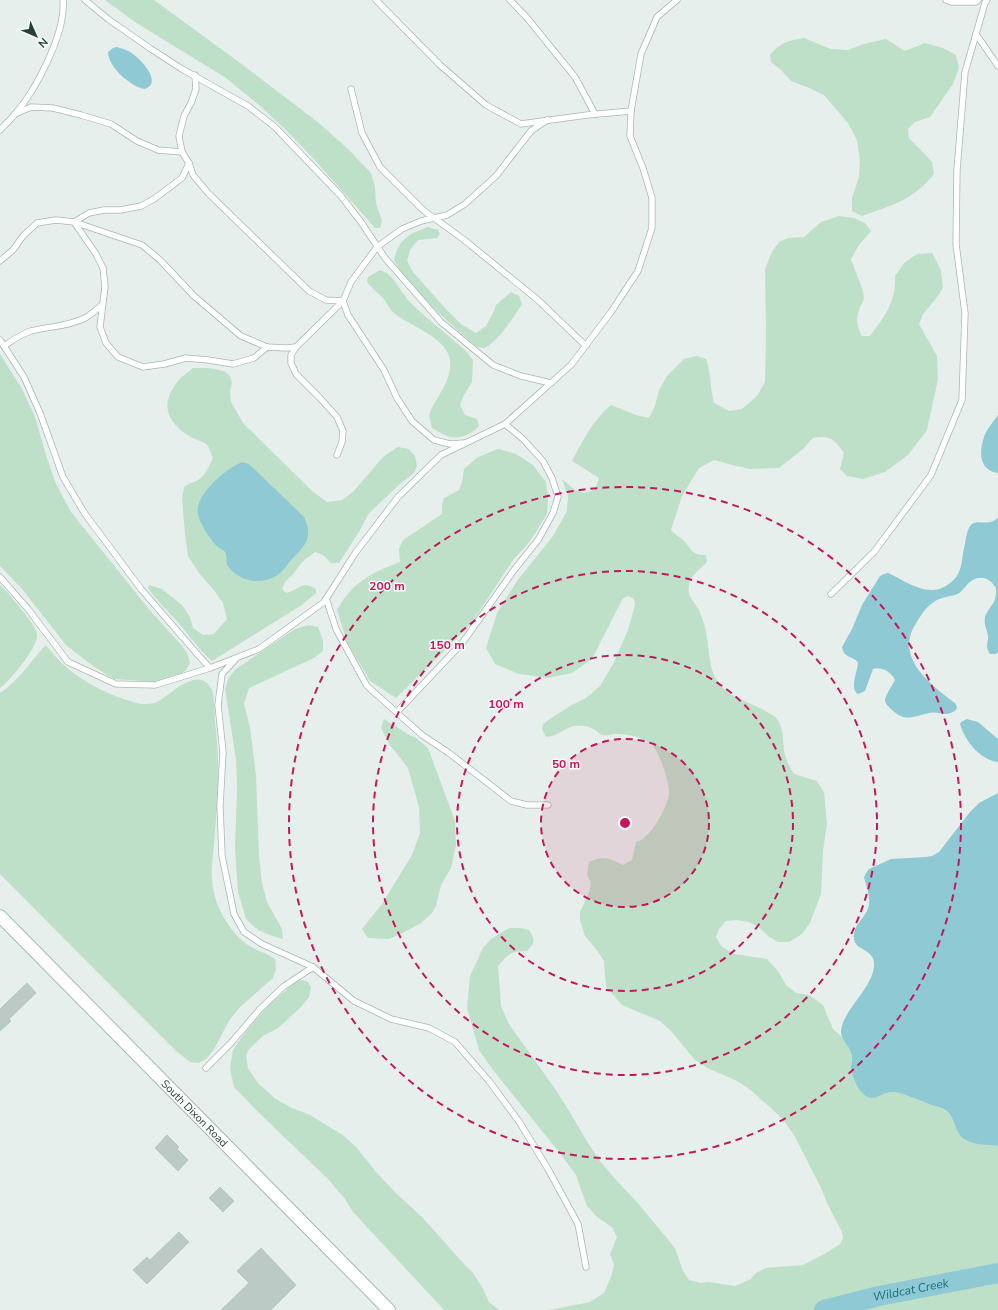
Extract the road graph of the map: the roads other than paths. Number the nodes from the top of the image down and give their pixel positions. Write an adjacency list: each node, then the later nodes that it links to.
1 (63, 0): 14 (lane)
2 (85, 0): 11 (lane)
3 (376, 0): 16 (lane)
4 (510, 0): 15 (lane)
5 (676, 0): 13 (lane)
6 (946, 0): 7 (lane)
7 (978, 0)
8 (987, 0): 9 (lane)
9 (976, 34): 10 (lane); 36 (lane)
10 (998, 66)
11 (195, 75): 18 (lane); 22 (lane)
12 (351, 89): 20 (lane)
13 (631, 111): 15 (lane); 28 (lane)
14 (15, 114): 17 (lane); 18 (lane)
15 (595, 114): 16 (lane)
16 (547, 120): 20 (lane)
17 (0, 130)
18 (182, 152): 19 (lane)
19 (189, 163): 21 (lane); 24 (lane)
20 (433, 218): 22 (lane); 28 (lane)
21 (74, 222): 23 (lane); 25 (lane); 29 (lane)
22 (377, 246): 24 (lane); 31 (lane)
23 (0, 261)
24 (343, 301): 30 (lane); 33 (lane)
25 (102, 305): 27 (lane); 29 (lane)
26 (0, 340): 27 (lane)
27 (4, 346): 39 (lane)
28 (586, 346): 31 (lane)
29 (267, 347): 30 (lane)
30 (296, 347): 34 (lane)
31 (551, 384): 32 (lane)
32 (505, 424): 33 (lane); 40 (lane)
33 (466, 443): 37 (lane)
34 (337, 455)
35 (0, 577): 39 (lane)
36 (831, 594)
37 (326, 598): 38 (lane); 40 (lane)
38 (236, 658): 39 (lane); 43 (lane)
39 (210, 668)
40 (397, 712): 41 (lane)
41 (548, 805)
42 (0, 916): 46 (main road, South Dixon Road)
43 (313, 967): 44 (lane); 45 (lane)
44 (206, 1068)
45 (586, 1267)
46 (389, 1310)

